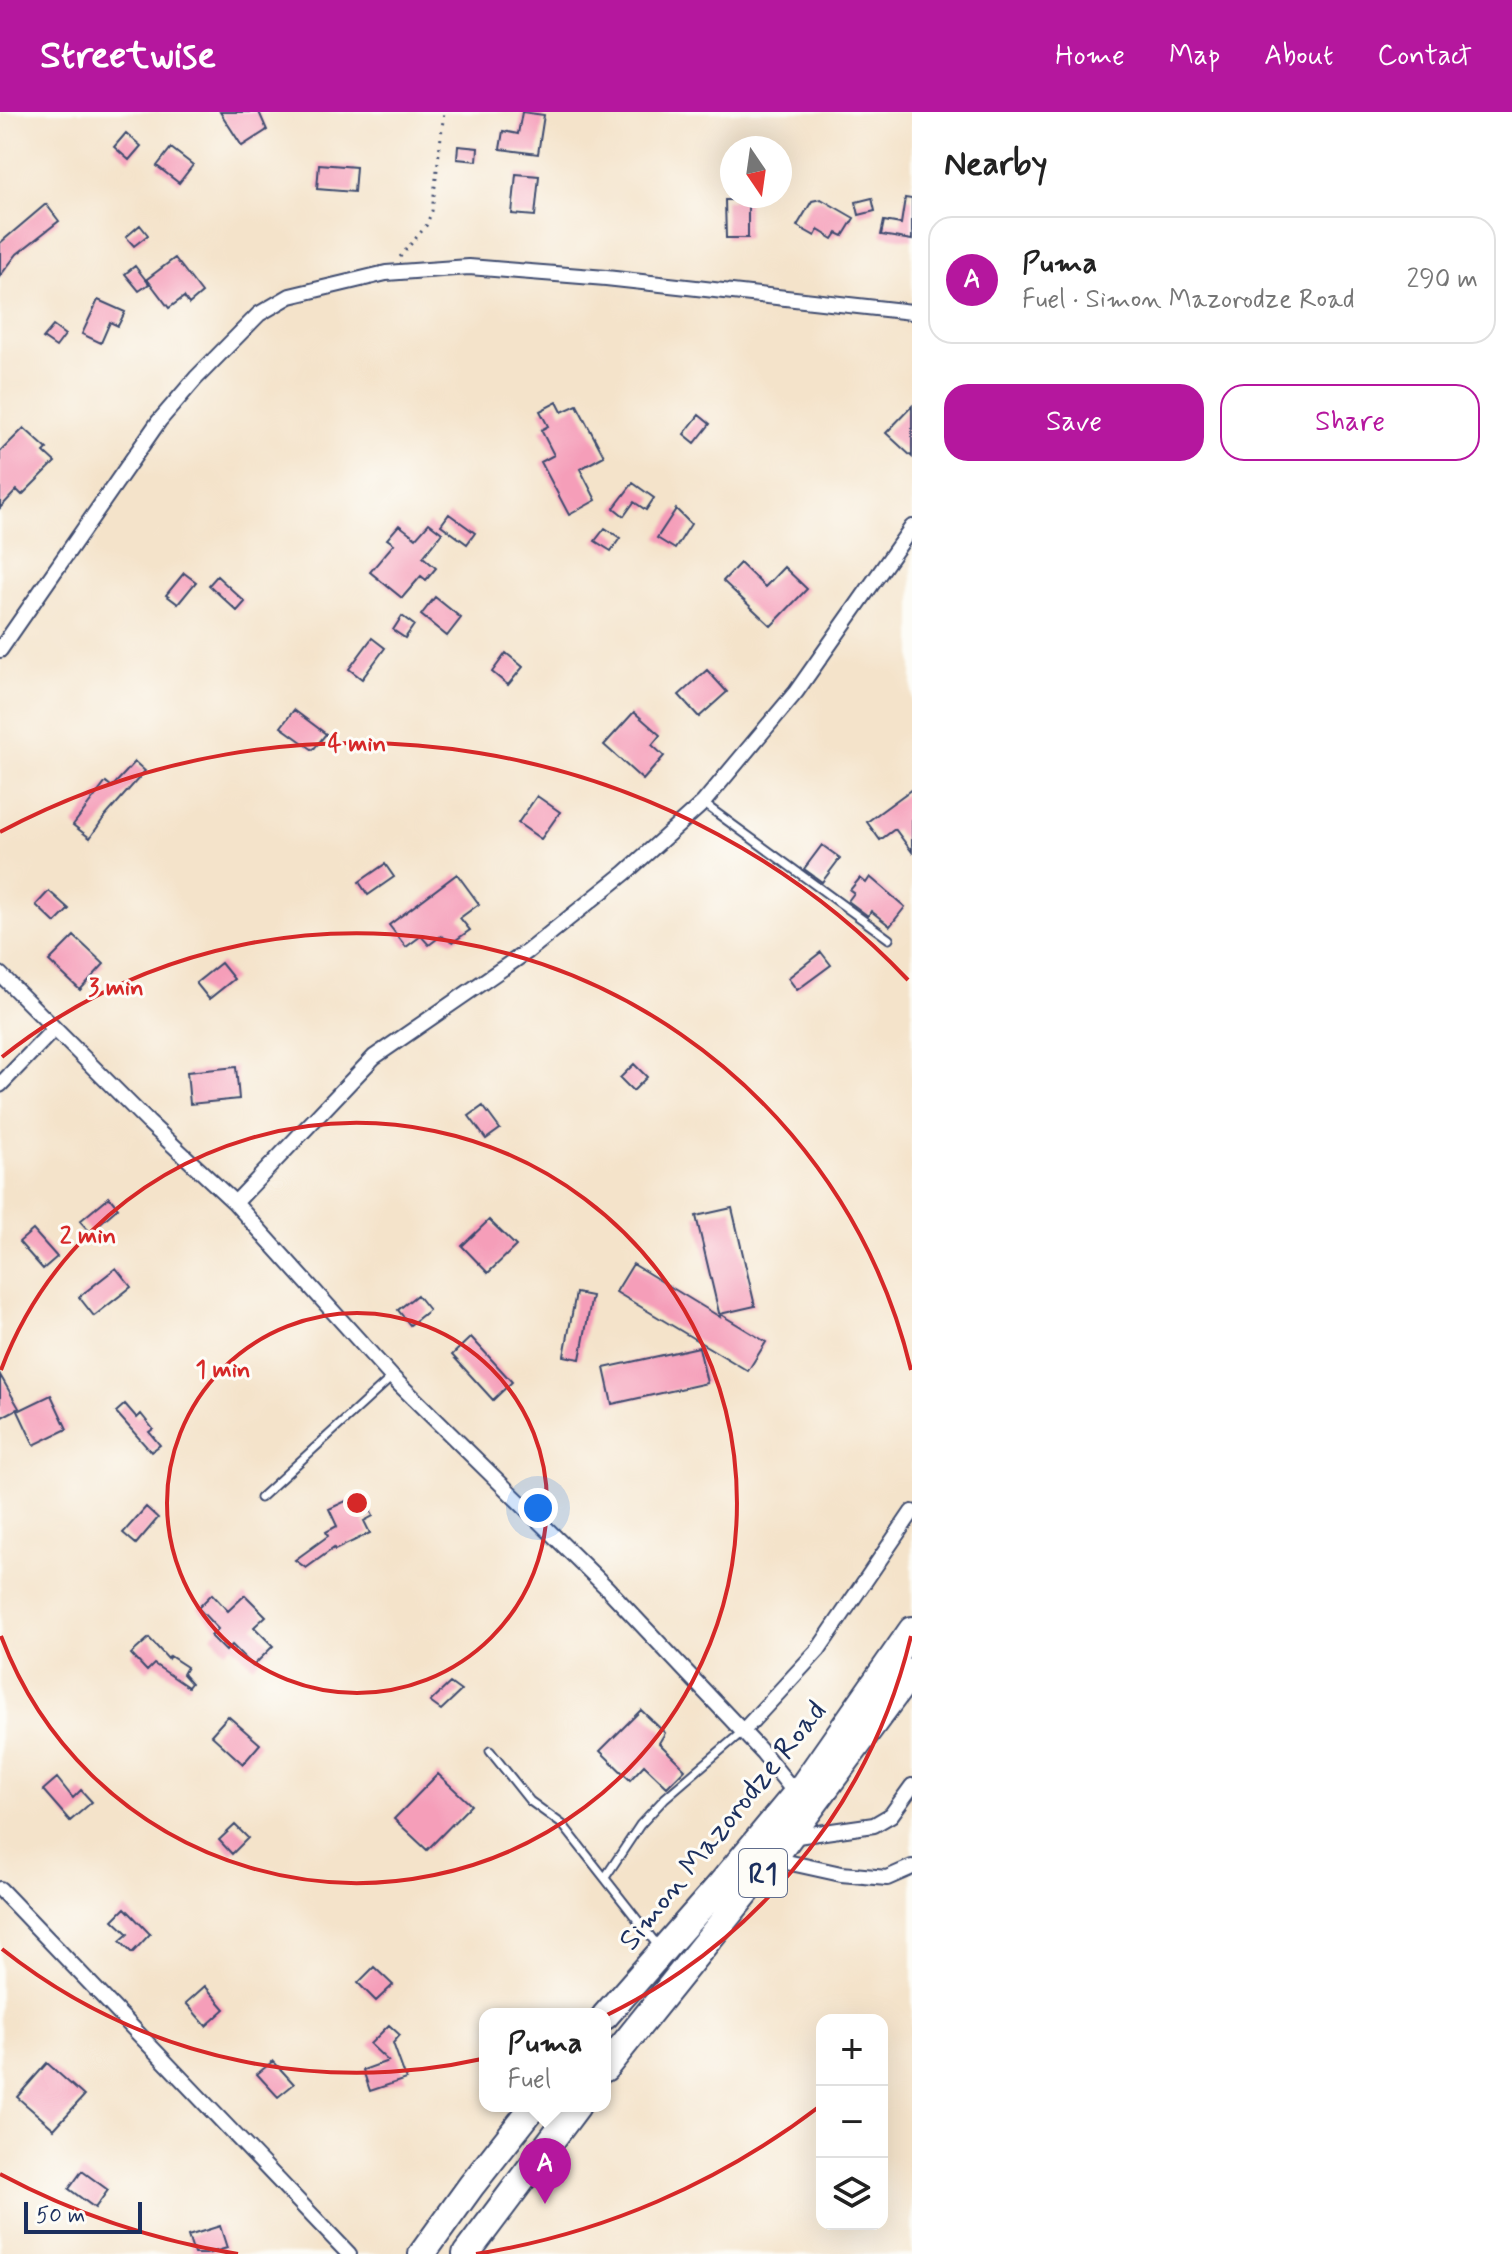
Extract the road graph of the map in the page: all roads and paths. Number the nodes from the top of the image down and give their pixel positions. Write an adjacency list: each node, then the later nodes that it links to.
1 (444, 112): 2 (path)
2 (386, 273): 3 (street); 5 (street)
3 (912, 312)
4 (912, 527): 6 (street)
5 (0, 650)
6 (703, 803): 7 (lane); 11 (street)
7 (889, 939)
8 (0, 974): 9 (street)
9 (54, 1029): 10 (street); 11 (street)
10 (0, 1085)
11 (235, 1203): 12 (street)
12 (392, 1377): 13 (lane); 17 (street)
13 (260, 1498)
14 (912, 1512): 17 (street)
15 (912, 1630): 20 (highway, Simon Mazorodze Road / R1)
16 (912, 1671): 21 (highway, Simon Mazorodze Road / R1)
17 (742, 1732): 20 (street); 24 (lane)
18 (490, 1751): 24 (lane)
19 (912, 1786): 21 (street)
20 (796, 1794): 26 (highway, Simon Mazorodze Road / R1)
21 (790, 1837): 22 (highway, Simon Mazorodze Road / R1)
22 (773, 1859): 23 (street); 28 (highway, Simon Mazorodze Road / R1)
23 (912, 1867)
24 (606, 1876): 26 (lane)
25 (0, 1889): 31 (street)
26 (662, 1951): 27 (highway, Simon Mazorodze Road / R1)
27 (611, 2009)
28 (611, 2061)
29 (529, 2112): 32 (highway)
30 (572, 2112): 33 (highway)
31 (349, 2254)
32 (422, 2254)
33 (466, 2254)

